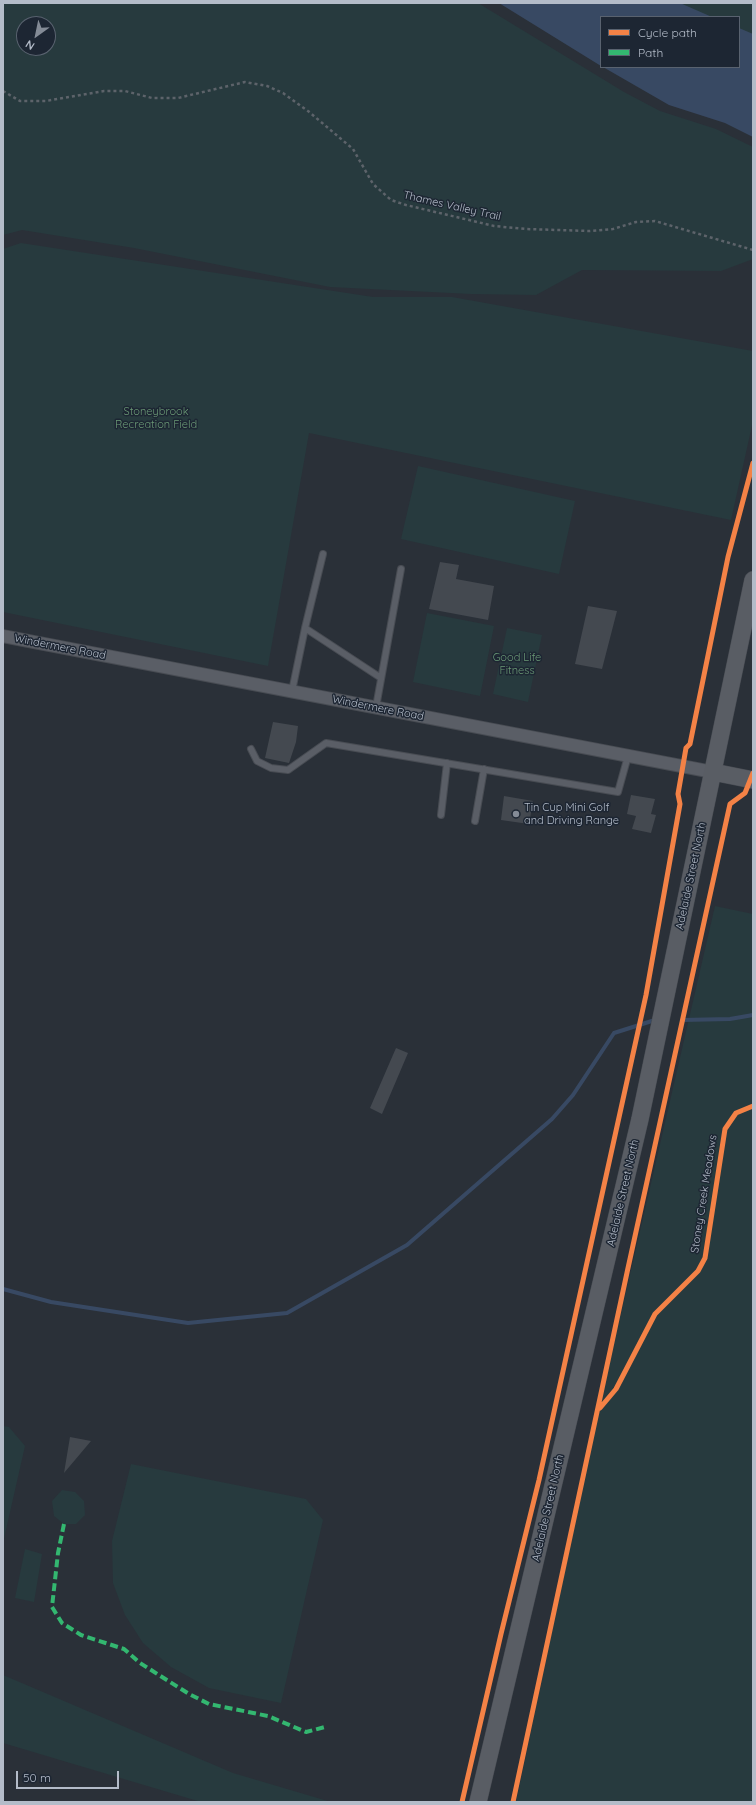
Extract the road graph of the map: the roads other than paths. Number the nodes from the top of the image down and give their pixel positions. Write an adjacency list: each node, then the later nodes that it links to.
1 (323, 554): 4 (lane)
2 (402, 569): 6 (lane)
3 (753, 580): 13 (main road, Adelaide Street North)
4 (306, 628): 6 (lane); 7 (lane)
5 (3, 636): 7 (street, Windermere Road)
6 (381, 678): 8 (lane)
7 (292, 691): 8 (street, Windermere Road)
8 (376, 707): 10 (street, Windermere Road)
9 (251, 749): 11 (lane)
10 (628, 756): 12 (lane); 13 (street, Windermere Road)
11 (447, 763): 12 (lane); 15 (lane)
12 (484, 769): 16 (lane)
13 (713, 772): 14 (main road, Windermere Road); 17 (main road, Adelaide Street North)
14 (753, 780)
15 (441, 815)
16 (475, 821)
17 (478, 1802)

